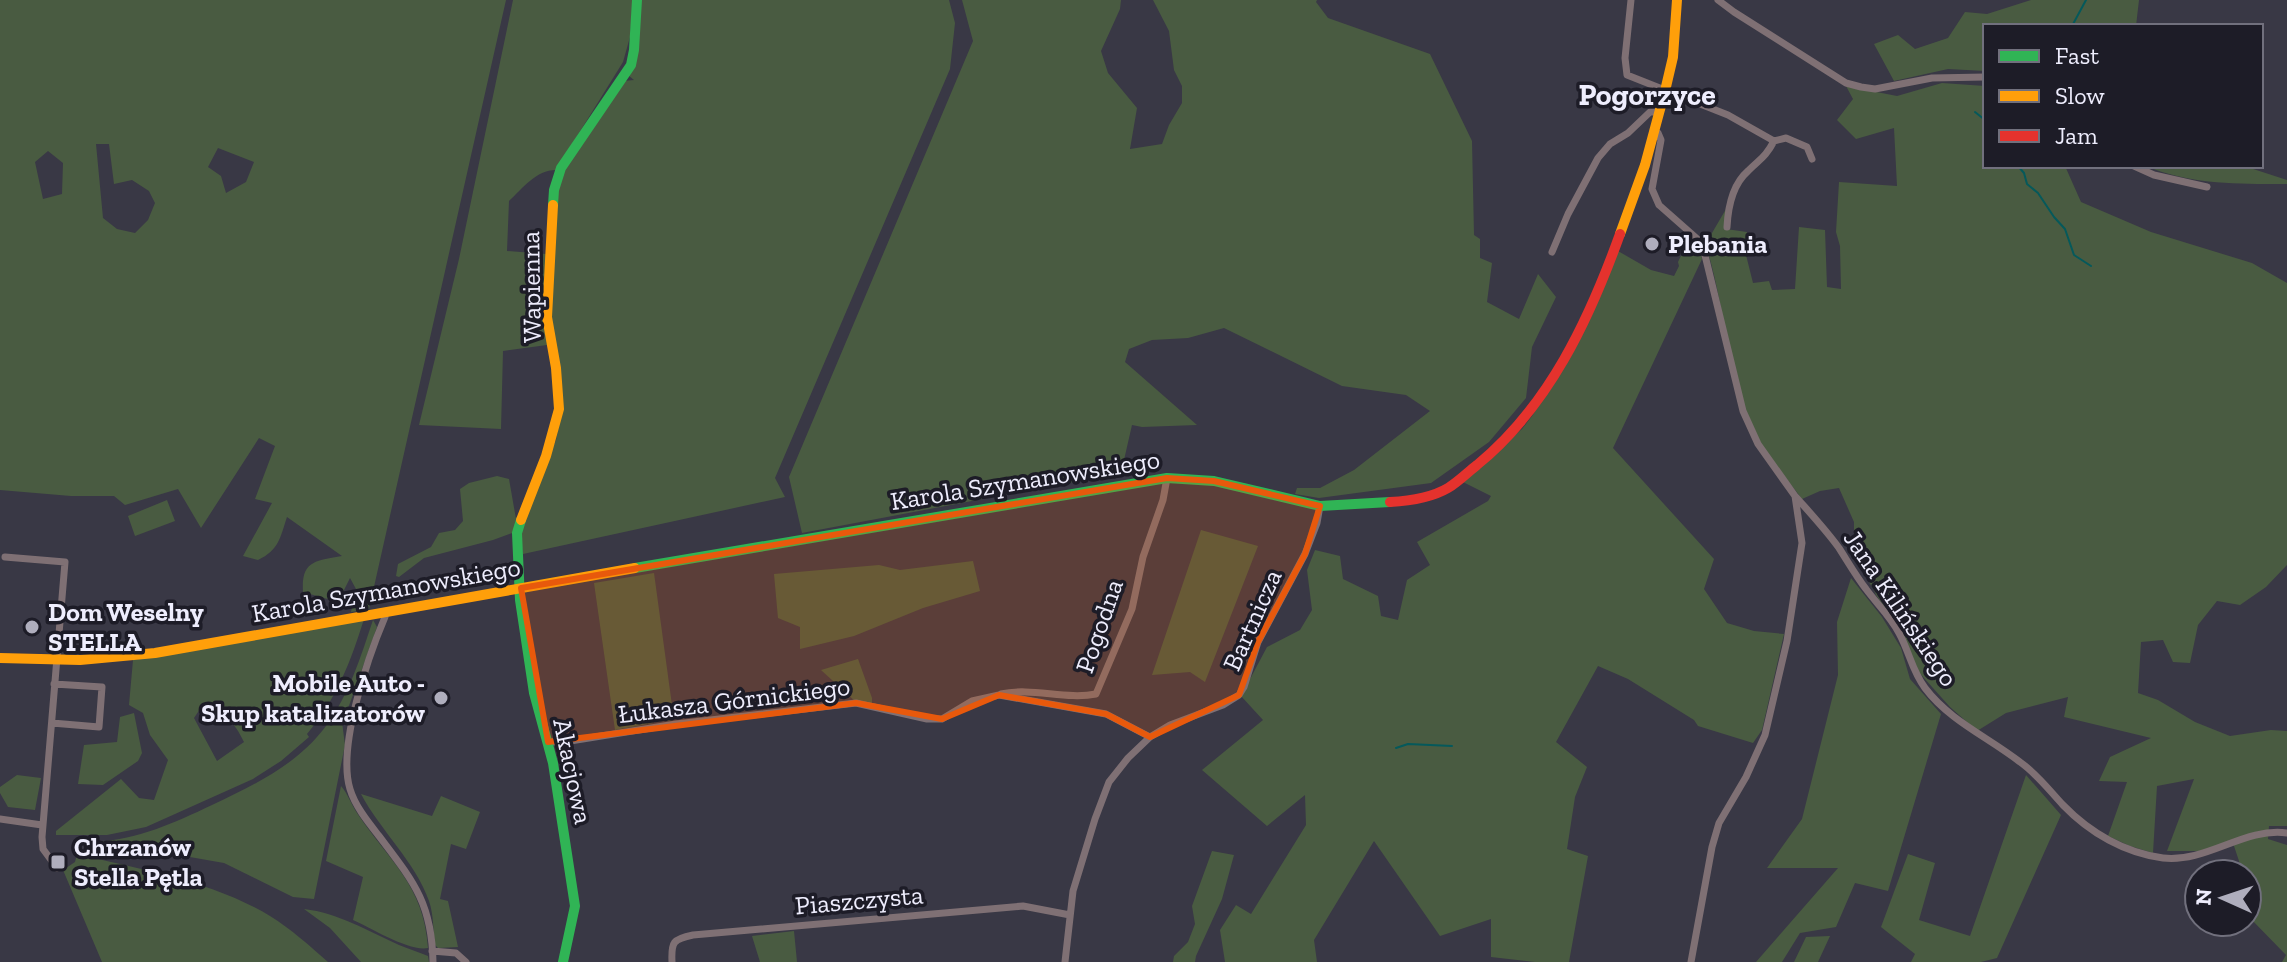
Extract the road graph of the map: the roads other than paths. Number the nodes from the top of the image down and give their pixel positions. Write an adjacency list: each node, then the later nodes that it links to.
1 (637, 0): 19 (street, Wapienna)
2 (1631, 0): 6 (street)
3 (1677, 0): 6 (street, Karola Szymanowskiego)
4 (1718, 0): 5 (street)
5 (1983, 77)
6 (1665, 91): 7 (street, Karola Szymanowskiego); 9 (street)
7 (1659, 112): 8 (street, Karola Szymanowskiego); 14 (street)
8 (1654, 132): 16 (street, Jana Kilińskiego); 17 (street, Karola Szymanowskiego)
9 (1774, 141): 10 (street); 13 (street)
10 (1812, 159)
11 (2138, 168): 12 (street)
12 (2207, 187)
13 (1727, 227)
14 (1552, 252)
15 (1167, 478): 17 (street, Karola Szymanowskiego); 19 (street, Karola Szymanowskiego); 24 (street, Pogodna)
16 (1795, 496): 30 (street, Jana Kilińskiego); 39 (street)
17 (1320, 506): 26 (street, Bartnicza)
18 (5, 557): 22 (street)
19 (521, 588): 20 (street, Karola Szymanowskiego); 27 (street, Akacjowa)
20 (384, 612): 22 (street, Karola Szymanowskiego); 33 (street)
21 (0, 658): 22 (street, Karola Szymanowskiego)
22 (56, 661): 23 (street)
23 (54, 684): 25 (street); 25 (street)
24 (999, 695): 26 (street, Łukasza Górnickiego); 27 (street, Łukasza Górnickiego)
25 (52, 723): 29 (street)
26 (1150, 737): 32 (street, Bartnicza)
27 (548, 742): 36 (street, Akacjowa)
28 (0, 819): 29 (street)
29 (42, 825): 31 (street)
30 (2287, 833)
31 (57, 868)
32 (1070, 915): 37 (street, Piaszczysta); 38 (street, Bartnicza)
33 (432, 951): 34 (street); 35 (street)
34 (433, 962)
35 (466, 962)
36 (563, 962)
37 (672, 962)
38 (1065, 962)
39 (1691, 962)

